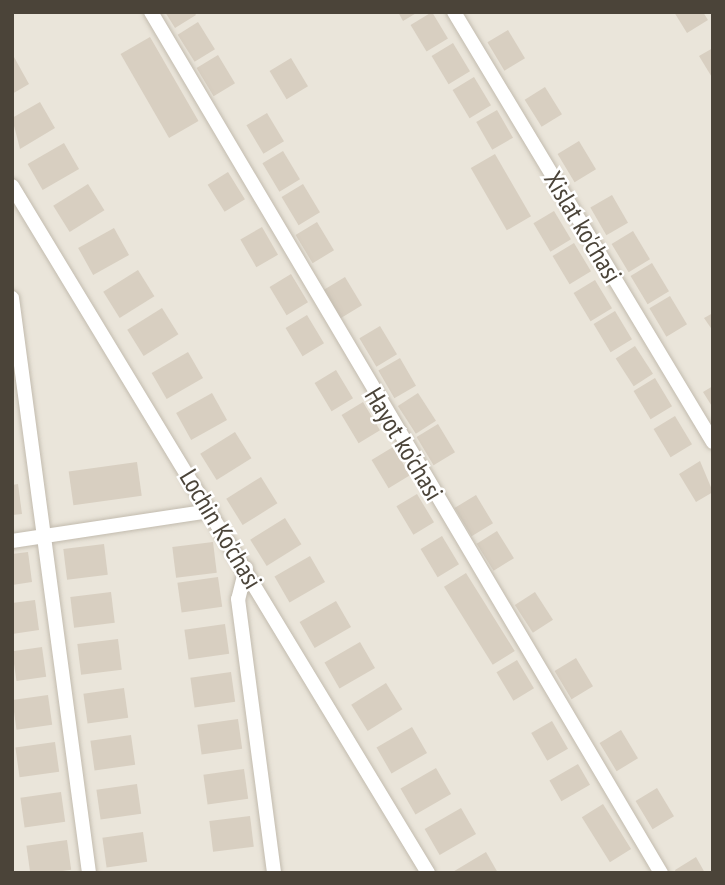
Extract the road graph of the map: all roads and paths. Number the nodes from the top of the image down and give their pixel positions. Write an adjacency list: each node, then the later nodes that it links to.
1 (151, 12): 13 (street, Hayot ko'chasi)
2 (454, 12): 5 (street, Xislat ko'chasi)
3 (12, 186): 6 (street, Lochin Ko'chasi)
4 (12, 298): 7 (street)
5 (713, 442)
6 (211, 511): 7 (street); 9 (street, Lochin Ko'chasi)
7 (47, 537): 8 (street); 10 (street)
8 (12, 541)
9 (246, 568): 11 (street); 12 (street, Lochin Ko'chasi)
10 (89, 873)
11 (274, 873)
12 (428, 873)
13 (662, 873)

